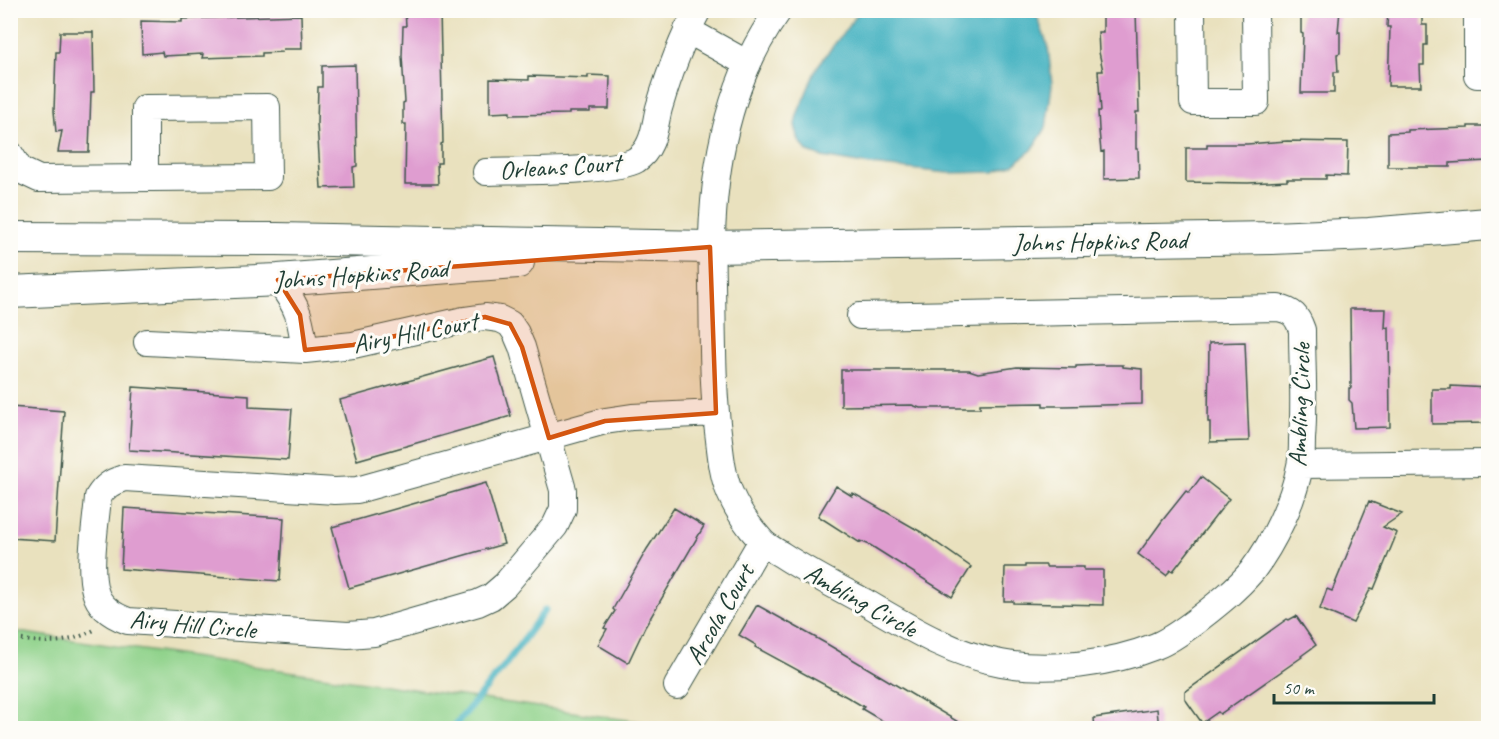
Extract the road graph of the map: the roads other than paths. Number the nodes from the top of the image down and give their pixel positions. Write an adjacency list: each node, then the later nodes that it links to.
1 (779, 10): 6 (street, Ambling Circle)
2 (1192, 10): 3 (street)
3 (1255, 10)
4 (1477, 10): 7 (street)
5 (693, 20): 6 (street, Orleans Court); 9 (street, Orleans Court)
6 (748, 64): 13 (street, Ambling Circle)
7 (1488, 75)
8 (10, 154): 10 (street)
9 (486, 172)
10 (145, 178): 10 (street)
11 (1488, 224): 13 (street, Johns Hopkins Road)
12 (10, 238): 13 (street, Johns Hopkins Road)
13 (710, 247): 14 (street, Johns Hopkins Road); 19 (street, Ambling Circle)
14 (279, 280): 15 (street, Johns Hopkins Road); 18 (street)
15 (10, 292)
16 (860, 316): 22 (street, Ambling Circle)
17 (147, 342): 18 (street, Airy Hill Court)
18 (305, 350): 20 (street, Airy Hill Court)
19 (716, 413): 20 (street, Airy Hill Circle); 23 (street, Ambling Circle)
20 (549, 438): 20 (street, Airy Hill Circle)
21 (1488, 463): 22 (street)
22 (1301, 465): 23 (street, Ambling Circle)
23 (761, 542): 24 (street, Arcola Court)
24 (677, 686)

